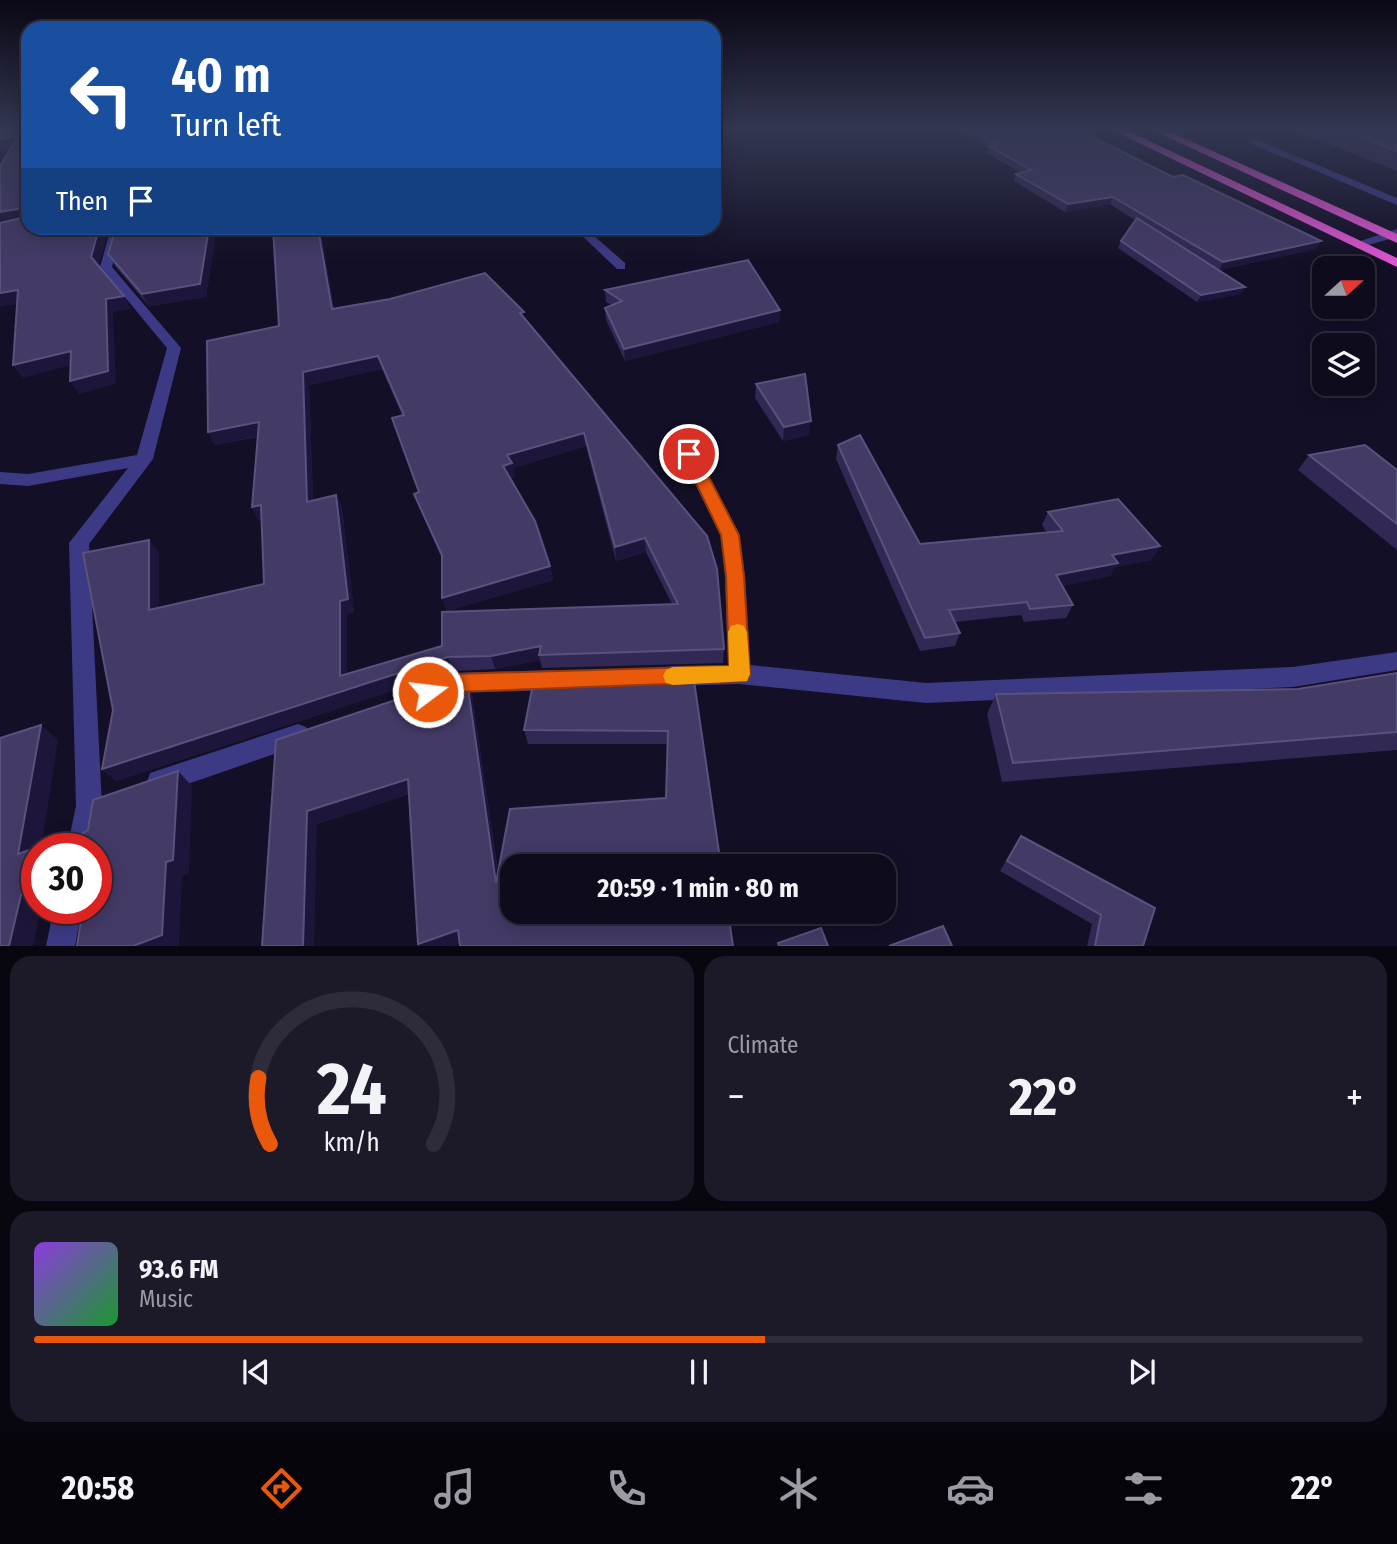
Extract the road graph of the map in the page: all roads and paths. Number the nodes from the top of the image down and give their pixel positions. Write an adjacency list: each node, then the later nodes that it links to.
1 (1209, 174): 8 (highway)
2 (1255, 174): 7 (highway)
3 (1331, 174): 4 (street)
4 (1397, 202)
5 (115, 235): 12 (street)
6 (587, 235): 10 (street)
7 (1395, 236): 8 (street)
8 (1357, 244): 9 (highway)
9 (1397, 263)
10 (621, 266)
11 (689, 454): 15 (street)
12 (144, 458): 13 (street); 22 (street)
13 (0, 478)
14 (1397, 661): 15 (street)
15 (739, 674): 16 (street)
16 (644, 677)
17 (576, 679): 18 (street)
18 (428, 692)
19 (323, 727): 20 (street)
20 (141, 788)
21 (115, 797): 22 (street)
22 (89, 806): 23 (street)
23 (83, 833)
24 (65, 924): 25 (street)
25 (61, 946)

